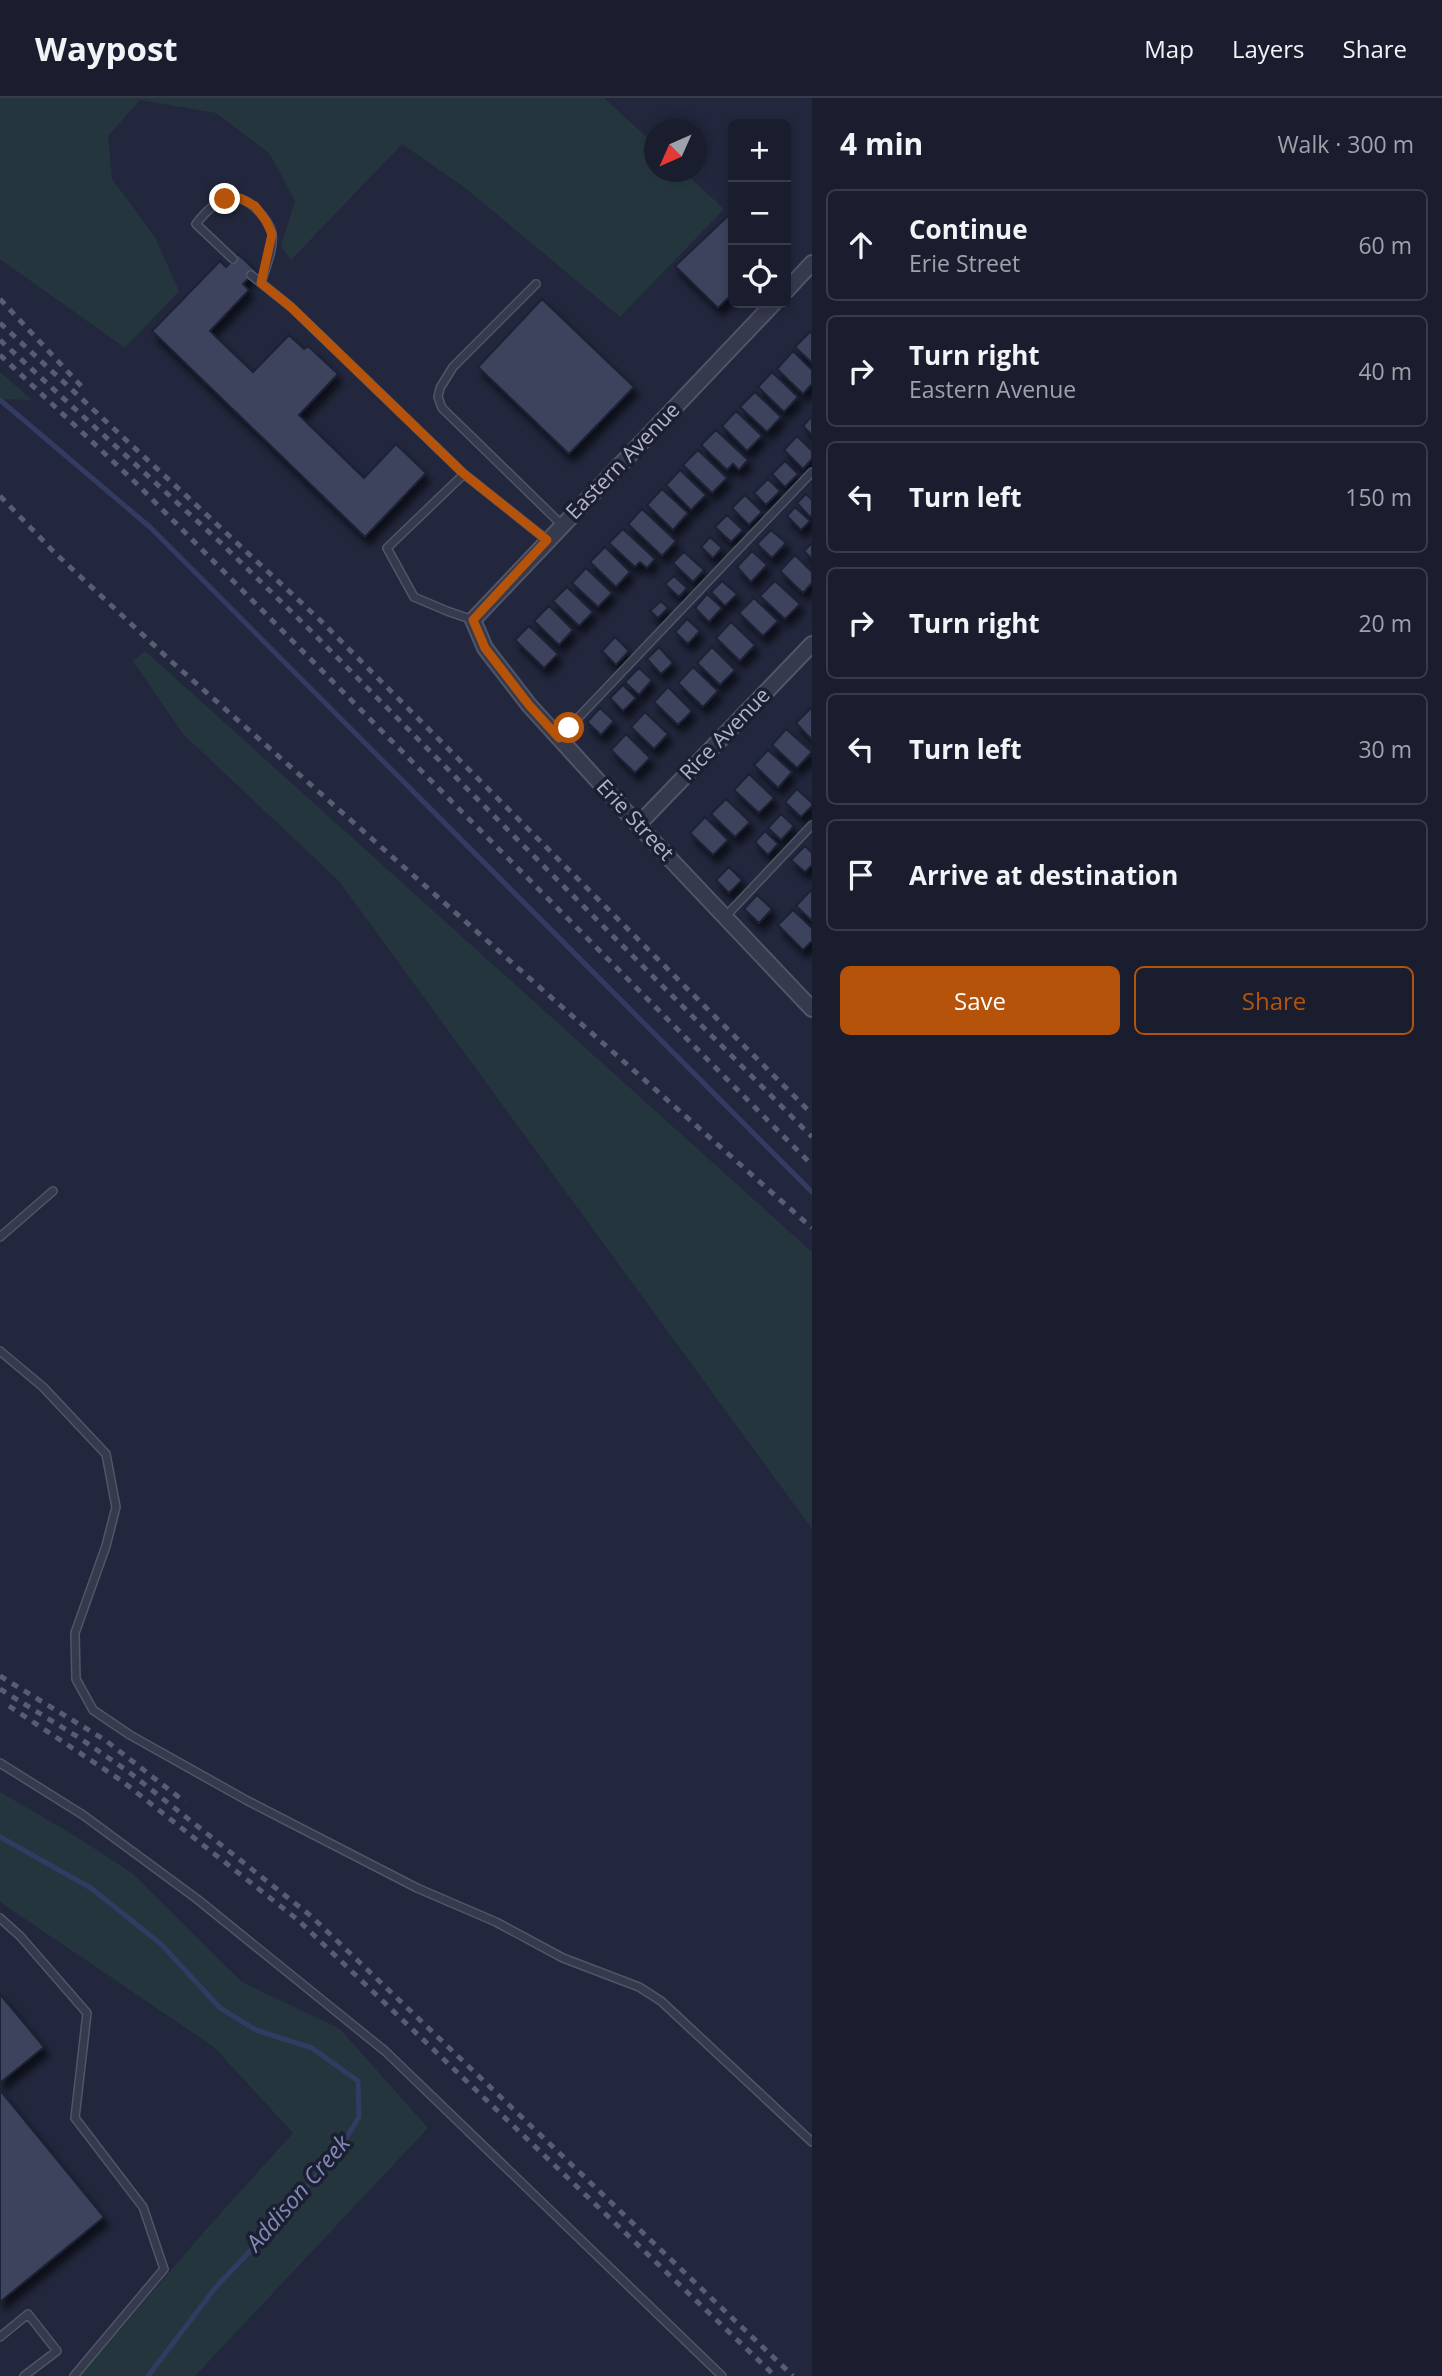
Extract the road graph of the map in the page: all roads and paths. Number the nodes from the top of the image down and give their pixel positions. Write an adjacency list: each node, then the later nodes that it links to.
1 (233, 259): 4 (lane)
2 (812, 263): 6 (street)
3 (251, 275): 4 (lane)
4 (261, 283): 9 (lane)
5 (536, 284): 10 (lane)
6 (791, 286)
7 (769, 308): 10 (street, Eastern Avenue)
8 (812, 472): 14 (lane)
9 (464, 474): 11 (lane); 12 (lane)
10 (562, 525): 11 (street, Eastern Avenue)
11 (547, 540): 12 (street, Eastern Avenue)
12 (473, 620): 14 (street, Erie Street)
13 (812, 644): 15 (street, Rice Avenue)
14 (559, 738): 15 (street, Erie Street)
15 (638, 825): 17 (street, Erie Street)
16 (812, 825): 17 (lane)
17 (725, 917): 18 (street, Erie Street)
18 (812, 1009)
19 (53, 1191): 20 (lane)
20 (0, 1237)
21 (0, 1351): 24 (lane)
22 (0, 1763): 28 (lane)
23 (0, 1918): 27 (lane)
24 (812, 2142)
25 (0, 2337): 26 (lane)
26 (24, 2376)
27 (74, 2376)
28 (722, 2376)

